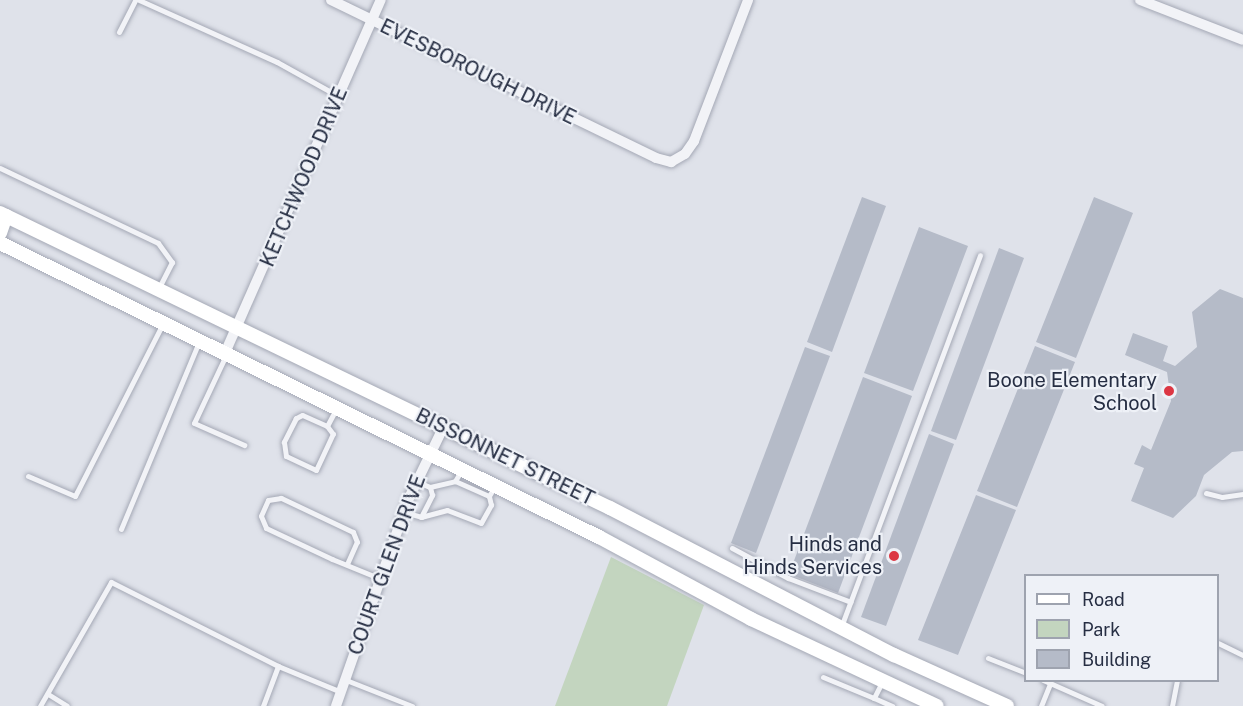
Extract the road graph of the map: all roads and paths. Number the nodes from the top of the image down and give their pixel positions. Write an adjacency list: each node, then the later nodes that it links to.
1 (137, 0): 7 (lane); 9 (lane)
2 (331, 0): 6 (street, EVESBOROUGH DRIVE)
3 (381, 0): 6 (street, KETCHWOOD DRIVE)
4 (748, 0): 6 (street, EVESBOROUGH DRIVE)
5 (1140, 0): 8 (street)
6 (373, 21): 9 (street, KETCHWOOD DRIVE)
7 (119, 32)
8 (1243, 40)
9 (338, 96): 17 (street, KETCHWOOD DRIVE)
10 (0, 168): 15 (lane)
11 (3, 214): 12 (main road); 15 (main road, BISSONNET STREET)
12 (0, 233)
13 (0, 243): 16 (main road, BISSONNET STREET)
14 (980, 255): 38 (lane)
15 (158, 291): 17 (main road, BISSONNET STREET)
16 (163, 324): 18 (main road, BISSONNET STREET); 26 (lane)
17 (237, 329): 19 (street, KETCHWOOD DRIVE); 22 (main road, BISSONNET STREET)
18 (200, 341): 19 (main road, BISSONNET STREET); 34 (lane)
19 (226, 353): 20 (main road, BISSONNET STREET); 23 (lane)
20 (337, 407): 21 (lane); 24 (main road, BISSONNET STREET)
21 (327, 426): 21 (lane)
22 (443, 428): 24 (street, COURT GLEN DRIVE); 39 (main road, BISSONNET STREET)
23 (244, 445)
24 (429, 452): 25 (main road, BISSONNET STREET); 27 (street, COURT GLEN DRIVE)
25 (459, 475): 28 (lane); 29 (main road, BISSONNET STREET)
26 (28, 476)
27 (416, 481): 28 (lane); 32 (street, COURT GLEN DRIVE)
28 (430, 487): 33 (lane)
29 (492, 491): 33 (lane); 47 (main road, BISSONNET STREET)
30 (1206, 493): 31 (lane)
31 (1243, 494)
32 (404, 512): 33 (lane); 37 (street, COURT GLEN DRIVE)
33 (422, 517)
34 (121, 529)
35 (732, 548): 38 (lane)
36 (347, 564): 36 (lane); 37 (lane)
37 (381, 579): 46 (street, COURT GLEN DRIVE)
38 (851, 602): 39 (lane)
39 (841, 628): 60 (main road, BISSONNET STREET)
40 (1219, 643): 41 (lane)
41 (1243, 655)
42 (988, 658): 44 (lane)
43 (278, 666): 50 (lane); 51 (lane); 55 (lane)
44 (1024, 672)
45 (824, 677): 52 (lane)
46 (346, 680): 50 (street, COURT GLEN DRIVE); 57 (lane)
47 (883, 681): 52 (lane); 59 (main road, BISSONNET STREET)
48 (1177, 682): 63 (lane)
49 (1054, 684): 61 (lane); 62 (lane)
50 (341, 692): 56 (street, COURT GLEN DRIVE)
51 (48, 694): 53 (lane); 54 (lane)
52 (874, 698): 58 (lane)
53 (40, 706)
54 (67, 706)
55 (263, 706)
56 (336, 706)
57 (412, 706)
58 (892, 706)
59 (937, 706)
60 (1007, 706)
61 (1041, 706)
62 (1102, 706)
63 (1172, 706)

